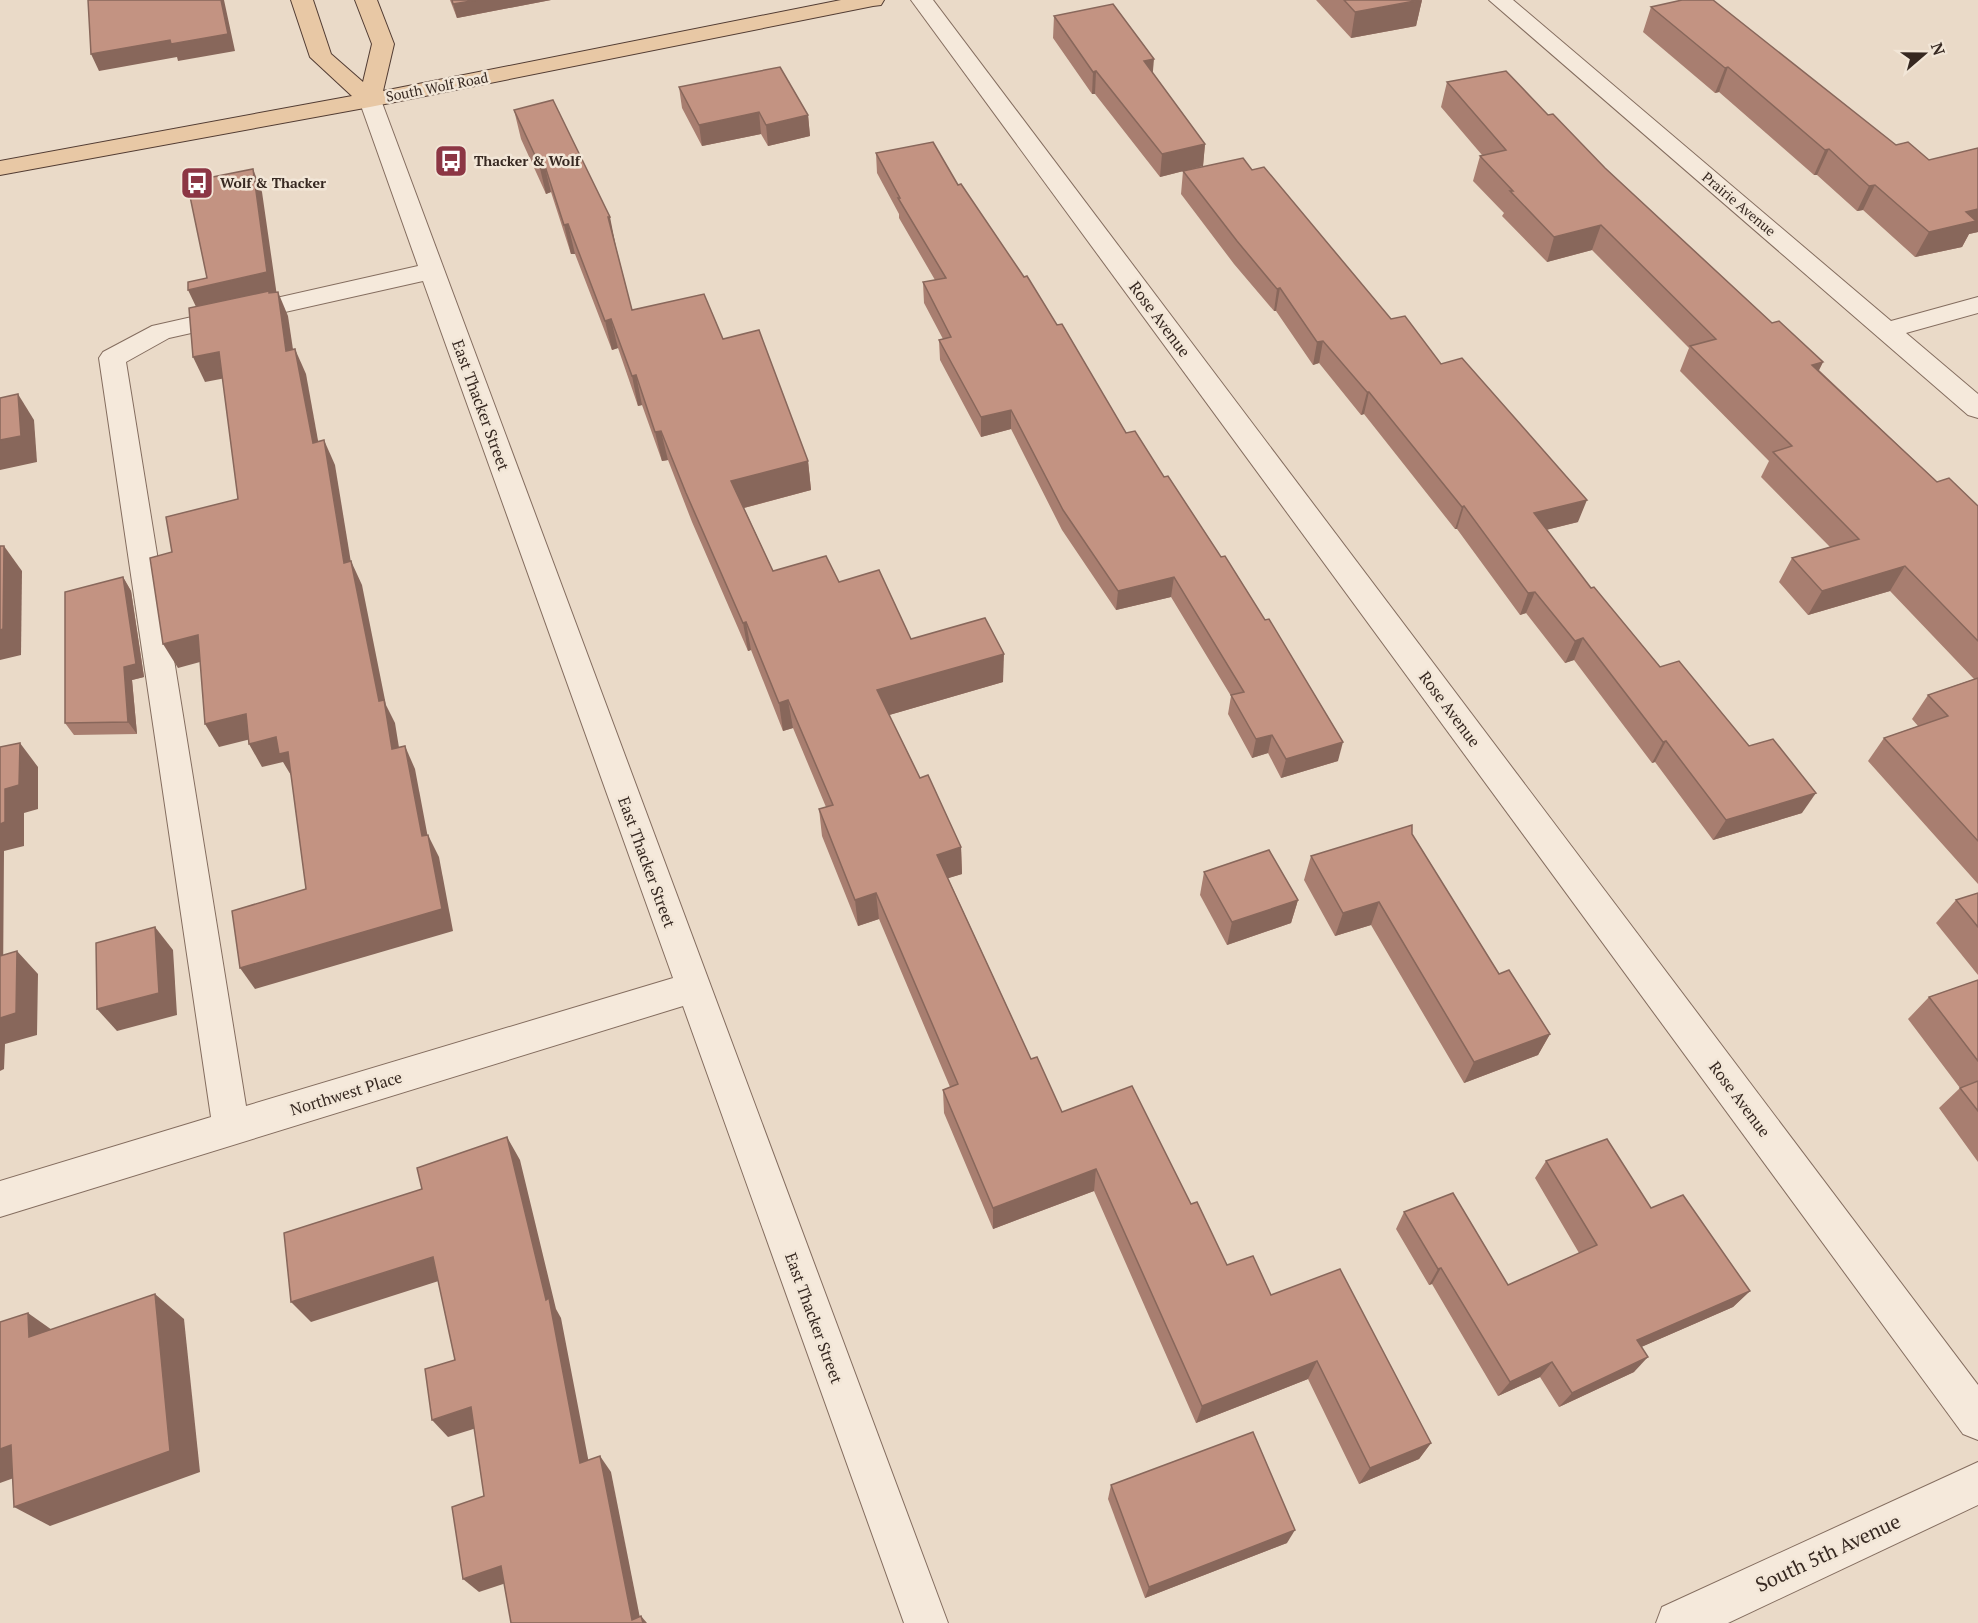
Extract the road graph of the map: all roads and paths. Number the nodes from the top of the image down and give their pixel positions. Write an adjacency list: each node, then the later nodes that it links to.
1 (302, 0): 6 (main road, East Thacker Street)
2 (366, 0): 6 (main road)
3 (873, 0): 6 (main road, South Wolf Road)
4 (922, 0): 15 (street, Rose Avenue)
5 (1500, 0): 10 (street, Prairie Avenue)
6 (370, 100): 7 (main road, South Wolf Road); 8 (street, East Thacker Street)
7 (0, 168)
8 (432, 271): 12 (street, East Thacker Street); 13 (street)
9 (1978, 305): 10 (street)
10 (1887, 330): 11 (street, Prairie Avenue)
11 (1978, 409)
12 (693, 987): 13 (street, Northwest Place); 17 (street, East Thacker Street)
13 (231, 1128): 14 (street, Northwest Place)
14 (0, 1199)
15 (1978, 1419)
16 (1978, 1483): 18 (street, South 5th Avenue)
17 (926, 1623)
18 (1678, 1623)

